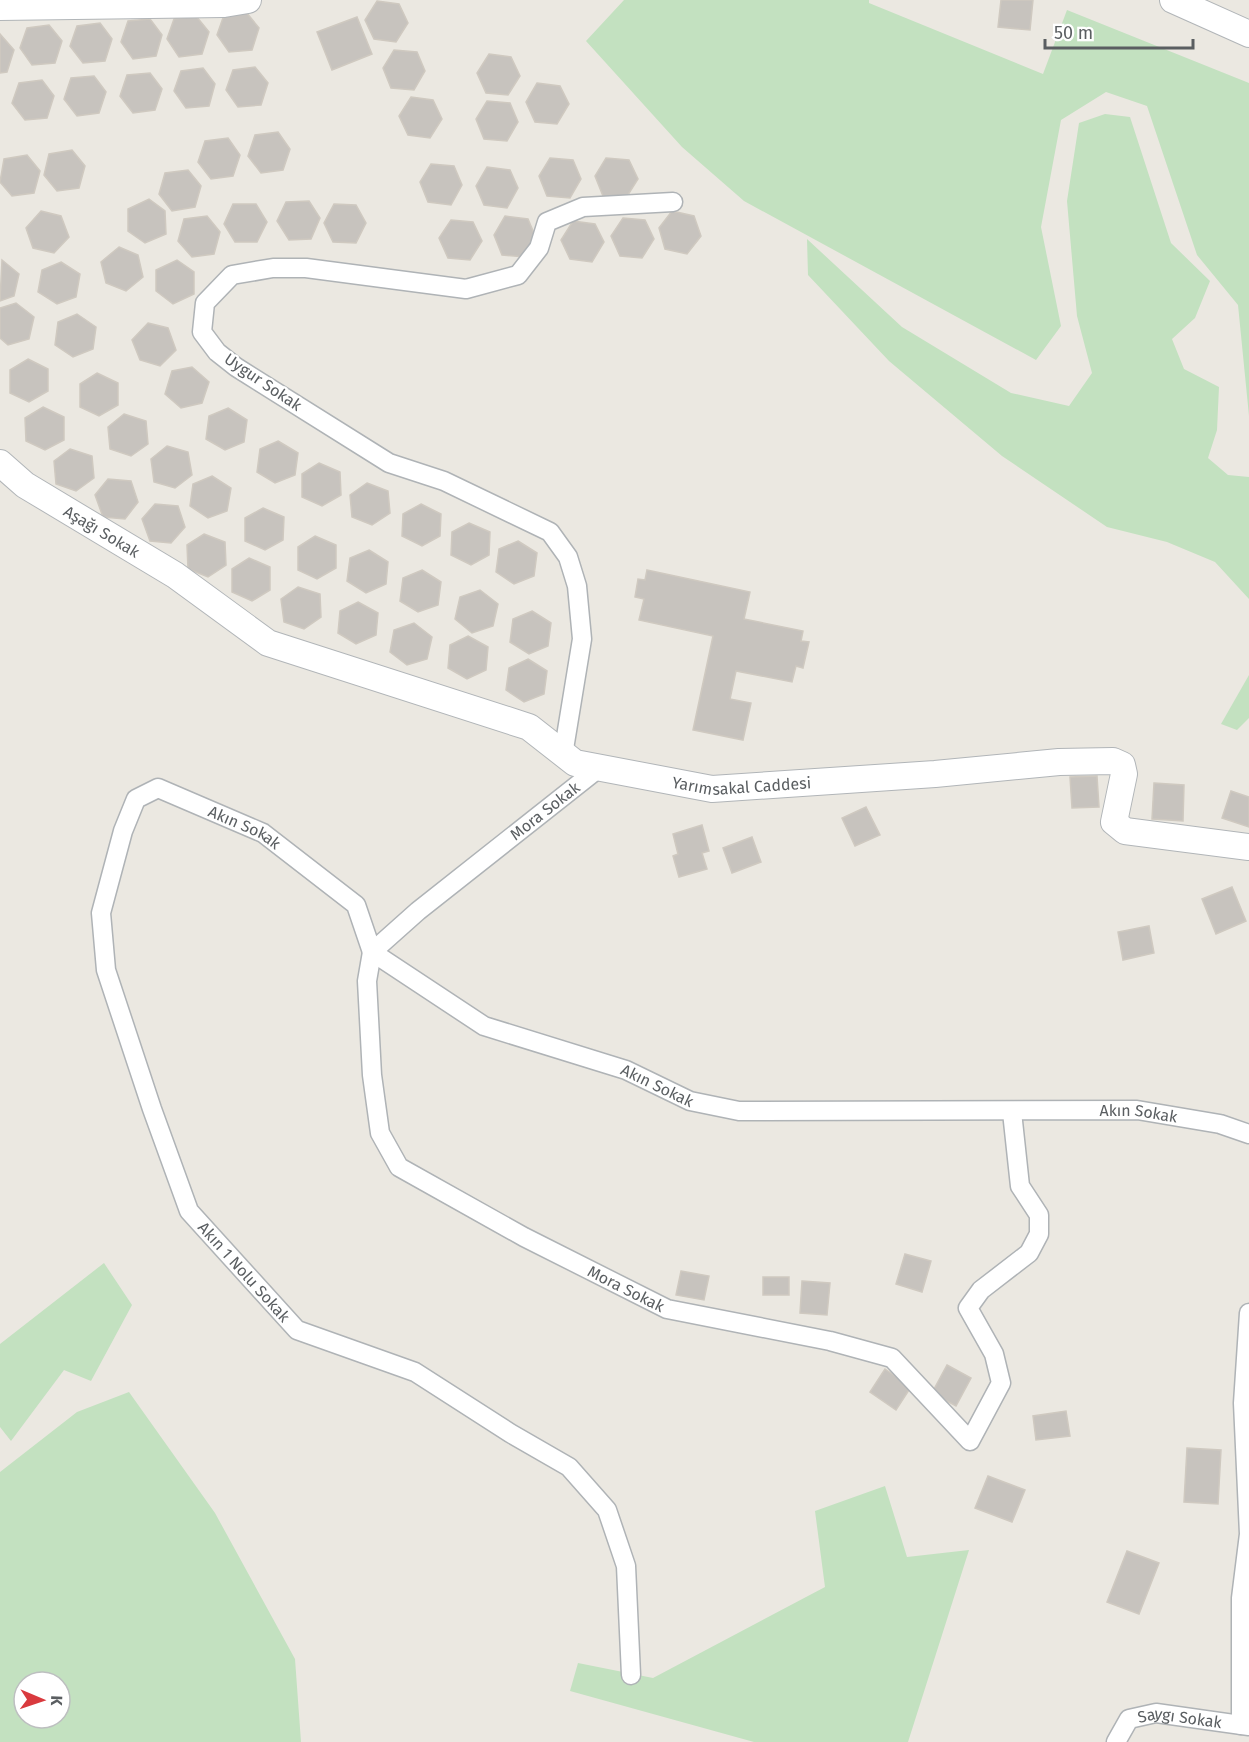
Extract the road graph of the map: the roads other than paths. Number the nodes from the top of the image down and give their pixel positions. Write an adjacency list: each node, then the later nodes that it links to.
1 (248, 0): 3 (street)
2 (1173, 0): 4 (street)
3 (0, 7)
4 (1249, 34)
5 (674, 202): 8 (street, Uygur Sokak)
6 (0, 463): 7 (street, Aşağı Sokak)
7 (206, 598): 8 (street, Yarımsakal Caddesi)
8 (563, 755): 9 (street, Yarımsakal Caddesi)
9 (600, 768): 11 (street, Yarımsakal Caddesi); 12 (street, Mora Sokak)
10 (158, 788): 12 (street, Akın Sokak); 16 (street, Akın 1 Nolu Sokak)
11 (1249, 847)
12 (372, 952): 13 (street, Akın Sokak); 13 (street, Mora Sokak)
13 (1012, 1112): 14 (street, Akın Sokak)
14 (1249, 1134)
15 (1249, 1313): 17 (street, Saygı Sokak)
16 (631, 1675)
17 (1245, 1725): 18 (street, Saygı Sokak)
18 (1116, 1742)

